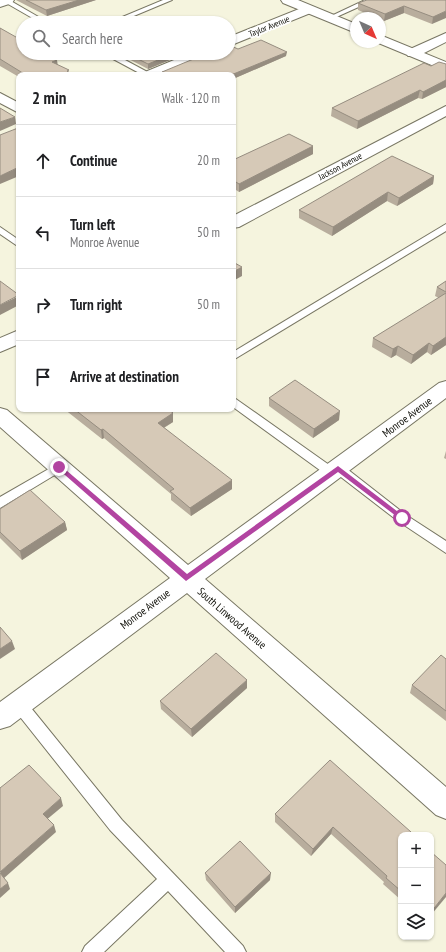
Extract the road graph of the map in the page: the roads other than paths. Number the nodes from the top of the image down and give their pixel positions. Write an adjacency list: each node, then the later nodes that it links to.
1 (169, 0): 7 (lane)
2 (287, 0): 5 (street)
3 (371, 0): 8 (lane)
4 (4, 1): 6 (lane)
5 (309, 9): 8 (street); 11 (street, Taylor Avenue)
6 (33, 16)
7 (129, 16)
8 (330, 18): 9 (street)
9 (350, 26)
10 (446, 37): 13 (street)
11 (236, 39)
12 (386, 42): 13 (street)
13 (413, 53): 16 (street)
14 (120, 60): 17 (lane)
15 (186, 60): 18 (street)
16 (446, 67)
17 (143, 72)
18 (156, 72)
19 (0, 97): 20 (street)
20 (16, 107)
21 (446, 110): 22 (street, Jackson Avenue)
22 (236, 221)
23 (446, 227): 28 (lane)
24 (0, 230): 25 (lane)
25 (16, 242)
26 (16, 338): 27 (street)
27 (0, 346)
28 (236, 355)
29 (446, 388): 33 (street, Monroe Avenue)
30 (236, 403): 33 (lane)
31 (0, 415): 32 (street, South Linwood Avenue)
32 (59, 467): 34 (lane); 36 (street, South Linwood Avenue)
33 (335, 471): 35 (lane); 36 (street, Monroe Avenue)
34 (0, 503)
35 (446, 548)
36 (186, 578): 37 (street, Monroe Avenue); 38 (street, South Linwood Avenue)
37 (9, 710): 39 (lane)
38 (446, 805)
39 (168, 880): 40 (lane); 41 (lane)
40 (91, 952)
41 (237, 952)

